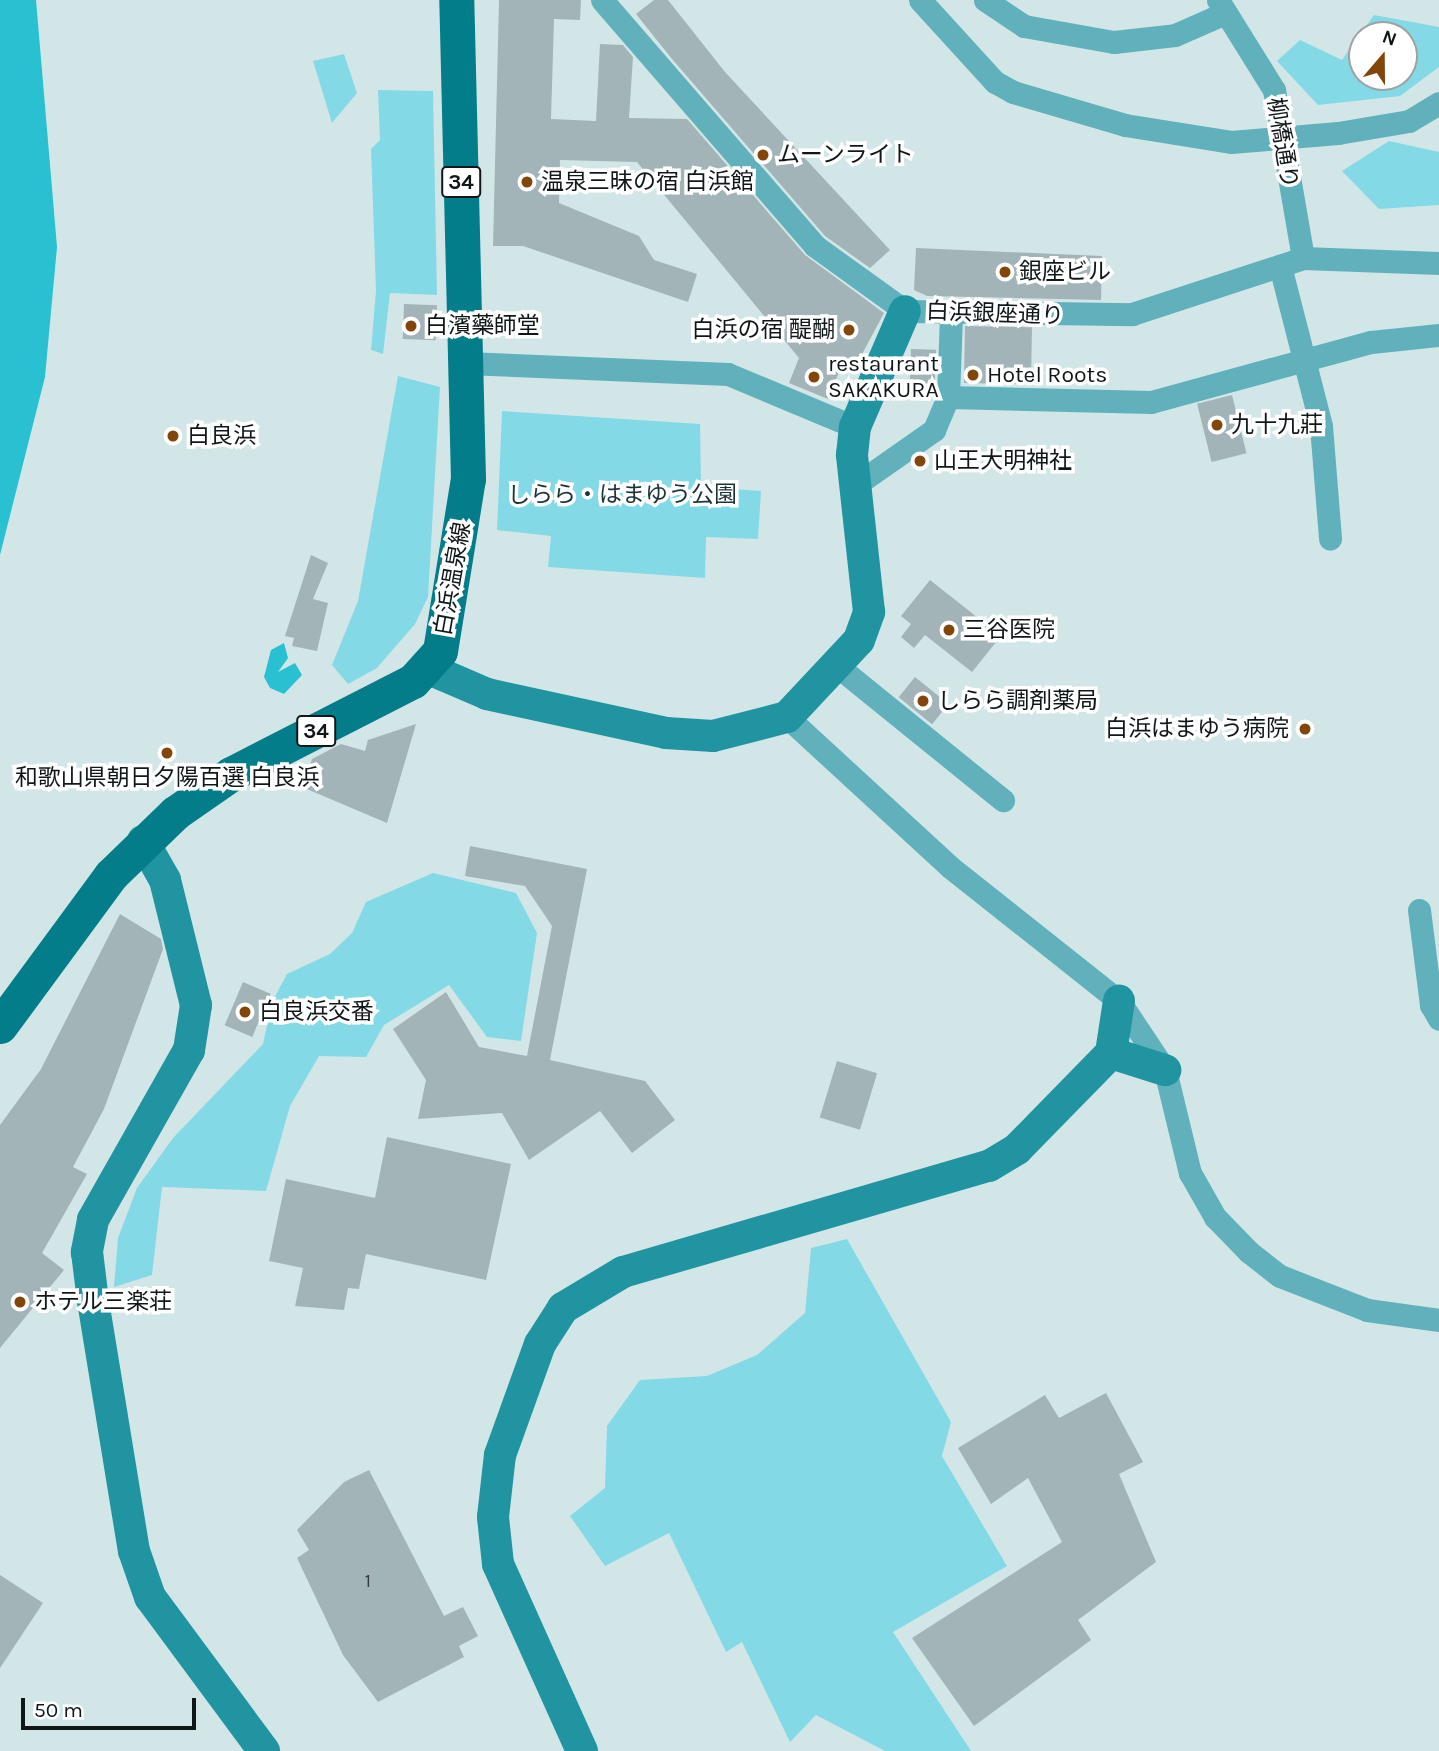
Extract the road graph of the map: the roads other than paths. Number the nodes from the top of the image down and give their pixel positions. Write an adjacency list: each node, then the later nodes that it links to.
1 (456, 0): 14 (main road, 白浜温泉線 / 34)
2 (602, 0): 10 (street, 白浜銀座通り)
3 (920, 0): 6 (street, bridge)
4 (985, 0): 5 (street)
5 (1221, 7): 7 (street, 柳橋通り)
6 (1439, 103)
7 (1303, 258): 8 (street); 9 (street, 白浜銀座通り)
8 (1439, 263)
9 (1280, 266): 11 (street, 白浜銀座通り); 13 (street)
10 (905, 310): 11 (street, 白浜銀座通り); 16 (street)
11 (951, 314): 15 (street)
12 (1439, 335): 13 (street)
13 (1306, 362): 15 (street); 18 (street)
14 (466, 363): 16 (street); 20 (main road, 白浜温泉線 / 34)
15 (948, 397): 17 (street)
16 (855, 427): 17 (street)
17 (854, 486): 19 (street)
18 (1330, 539)
19 (836, 665): 21 (street); 22 (street)
20 (429, 670): 21 (street); 23 (main road, 34)
21 (787, 717): 25 (street)
22 (1003, 800)
23 (143, 841): 27 (main road, 34); 31 (street)
24 (1419, 911): 26 (street)
25 (1119, 1001): 28 (street); 29 (street)
26 (1439, 1019)
27 (0, 1026)
28 (1111, 1053): 29 (street); 32 (street)
29 (1166, 1070): 30 (street)
30 (1439, 1320)
31 (264, 1751)
32 (582, 1751)

